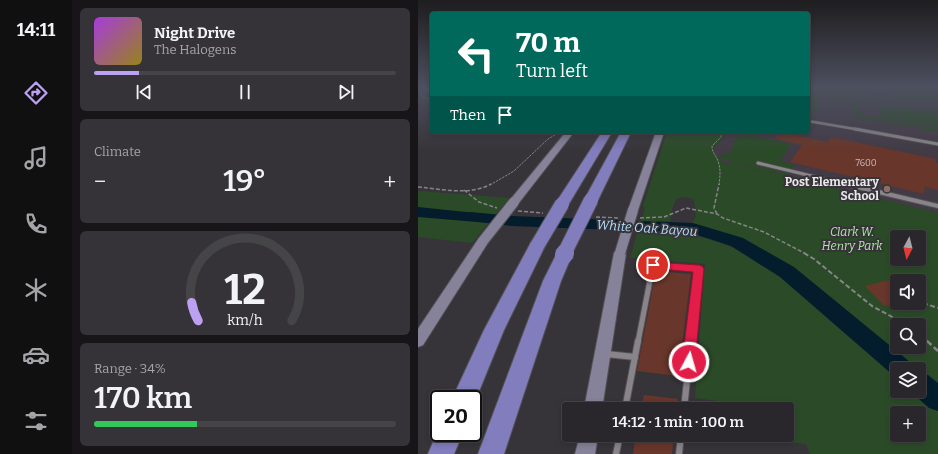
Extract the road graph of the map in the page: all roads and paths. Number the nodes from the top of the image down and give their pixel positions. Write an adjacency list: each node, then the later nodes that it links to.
1 (810, 121): 8 (lane)
2 (556, 134): 10 (path)
3 (568, 134): 15 (main road, bridge)
4 (606, 134): 20 (highway, bridge)
5 (625, 134): 29 (highway, bridge)
6 (659, 134): 18 (main road, bridge)
7 (721, 134): 14 (path)
8 (938, 144)
9 (758, 162): 11 (lane)
10 (418, 187)
11 (938, 206)
12 (926, 304): 13 (path)
13 (938, 308)
14 (894, 318)
15 (420, 334)
16 (926, 340): 17 (path)
17 (938, 351)
18 (603, 354): 19 (lane); 21 (main road)
19 (635, 357): 22 (lane); 23 (lane)
20 (468, 390)
21 (594, 402)
22 (626, 402)
23 (685, 402)
24 (446, 442): 28 (highway)
25 (588, 442): 30 (main road)
26 (619, 442): 31 (lane)
27 (680, 442): 32 (lane)
28 (441, 454)
29 (491, 454)
30 (585, 454)
31 (616, 454)
32 (679, 454)

